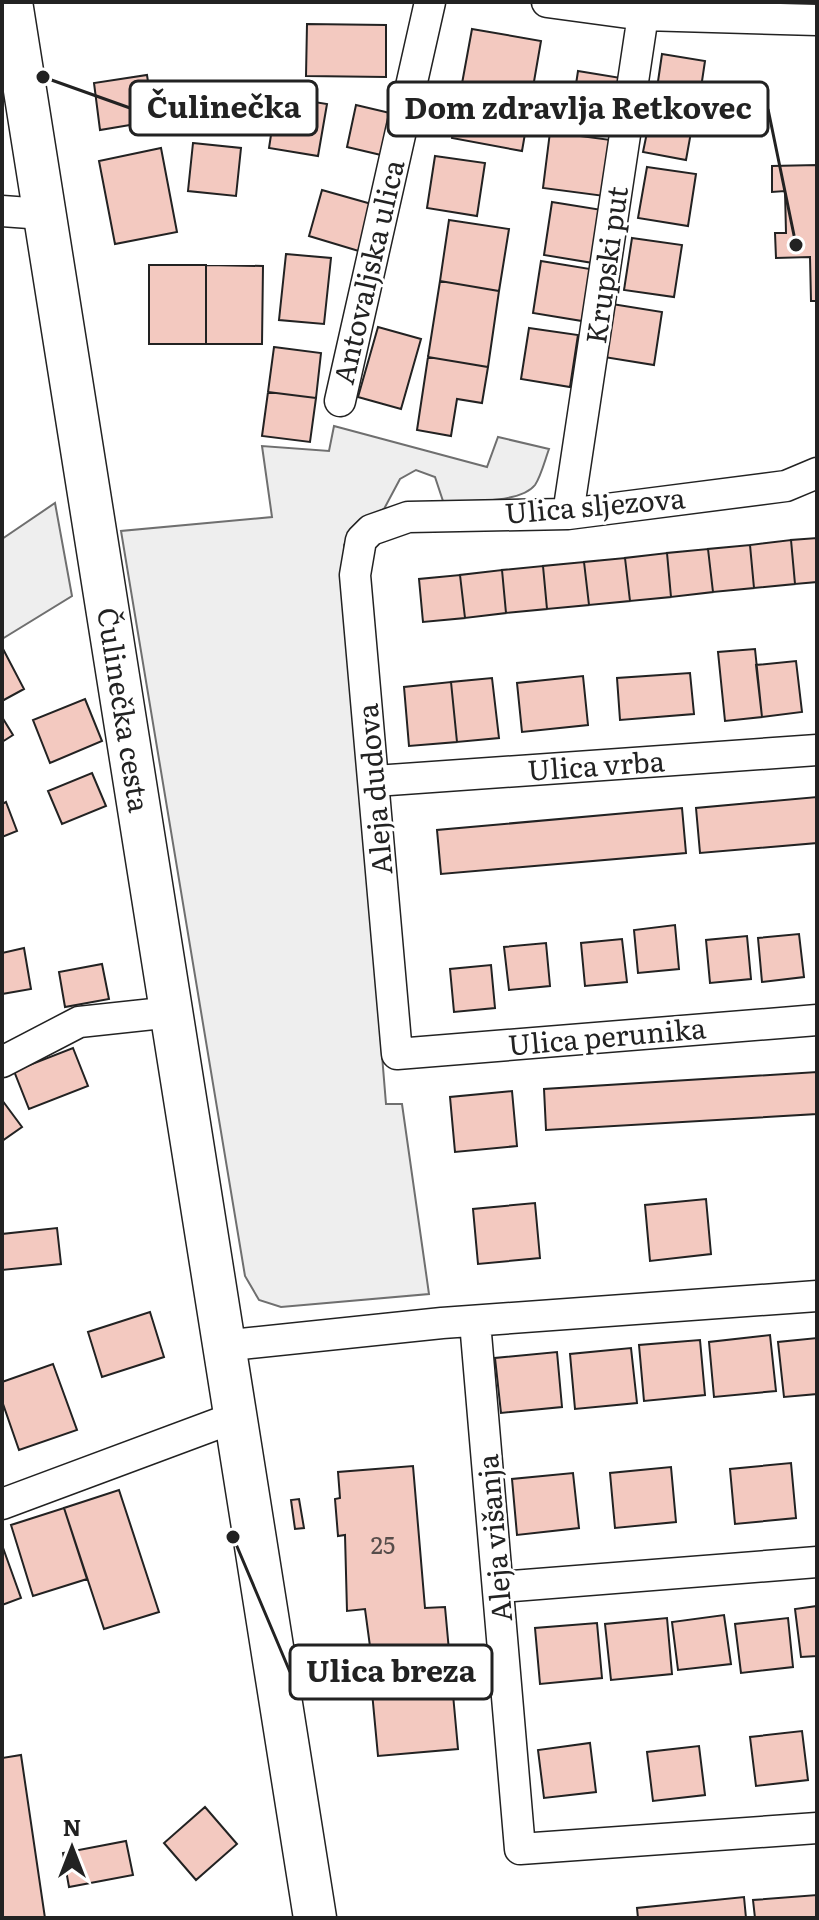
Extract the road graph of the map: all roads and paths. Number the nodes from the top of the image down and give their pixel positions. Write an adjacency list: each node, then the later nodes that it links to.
1 (11, 2): 7 (main road, Čulinečka cesta)
2 (430, 2): 8 (street, Antovaljska ulica)
3 (547, 2): 4 (street)
4 (643, 15): 5 (street); 10 (street, Krupski put)
5 (817, 20)
6 (2, 211): 7 (street)
7 (43, 214): 14 (main road, Čulinečka cesta)
8 (340, 401)
9 (817, 473): 10 (street, Ulica sljezova)
10 (568, 514): 11 (street, Ulica sljezova)
11 (371, 530): 13 (street, Aleja dudova)
12 (817, 750): 13 (street, Ulica vrba)
13 (375, 781): 17 (street, Aleja dudova)
14 (172, 1012): 16 (street); 20 (main road, Čulinečka cesta)
15 (817, 1020): 17 (street, Ulica perunika)
16 (8, 1049)
17 (397, 1054)
18 (817, 1296): 19 (street)
19 (475, 1322): 20 (street); 24 (street, Aleja višanja)
20 (222, 1346): 21 (main road, Čulinečka cesta)
21 (233, 1418): 22 (street); 26 (main road, Čulinečka cesta)
22 (2, 1504)
23 (817, 1562): 24 (street)
24 (500, 1587): 25 (street, Aleja višanja)
25 (817, 1828)
26 (315, 1918)

